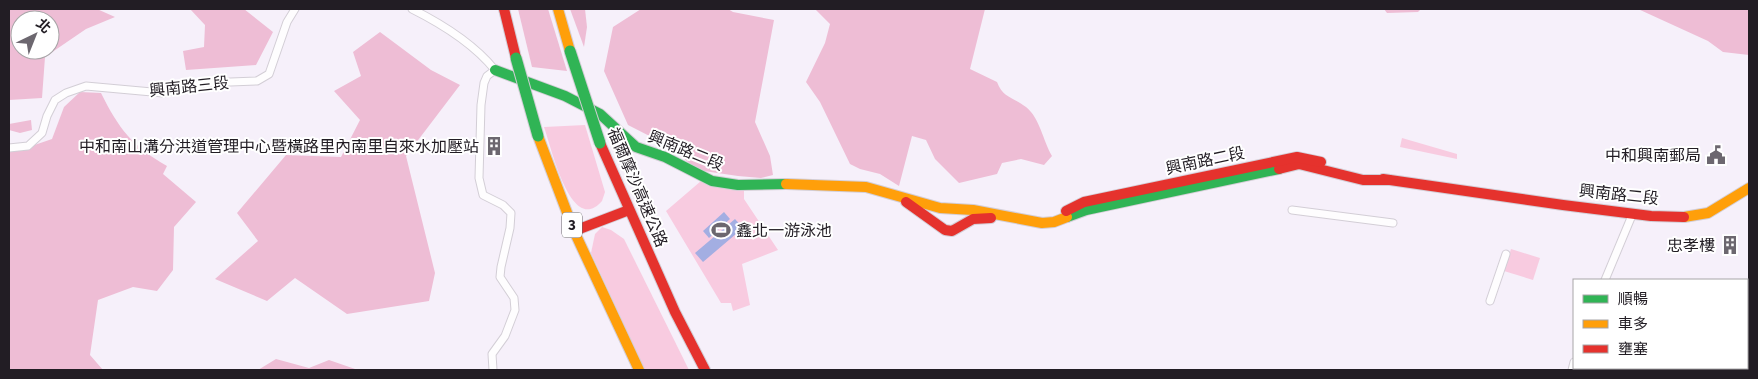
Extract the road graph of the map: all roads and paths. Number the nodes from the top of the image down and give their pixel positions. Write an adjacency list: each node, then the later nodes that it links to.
1 (295, 9): 6 (street, 興南路三段)
2 (412, 9): 5 (street)
3 (504, 9): 14 (main road, 3, bridge)
4 (558, 9): 9 (main road, 福爾摩沙高速公路, bridge)
5 (495, 70): 8 (main road, 興南路二段); 19 (street)
6 (9, 148)
7 (1749, 188): 11 (main road, 興南路二段)
8 (885, 191): 12 (main road, 興南路二段); 12 (main road, 興南路二段)
9 (630, 210): 14 (main road); 20 (main road, 福爾摩沙高速公路)
10 (1292, 210): 13 (street)
11 (1632, 213): 12 (main road, 興南路二段); 16 (street)
12 (1012, 217)
13 (1393, 223)
14 (574, 232): 18 (main road, 3)
15 (1506, 254): 17 (street)
16 (1604, 279)
17 (1490, 301)
18 (636, 365)
19 (493, 370)
20 (705, 370)

